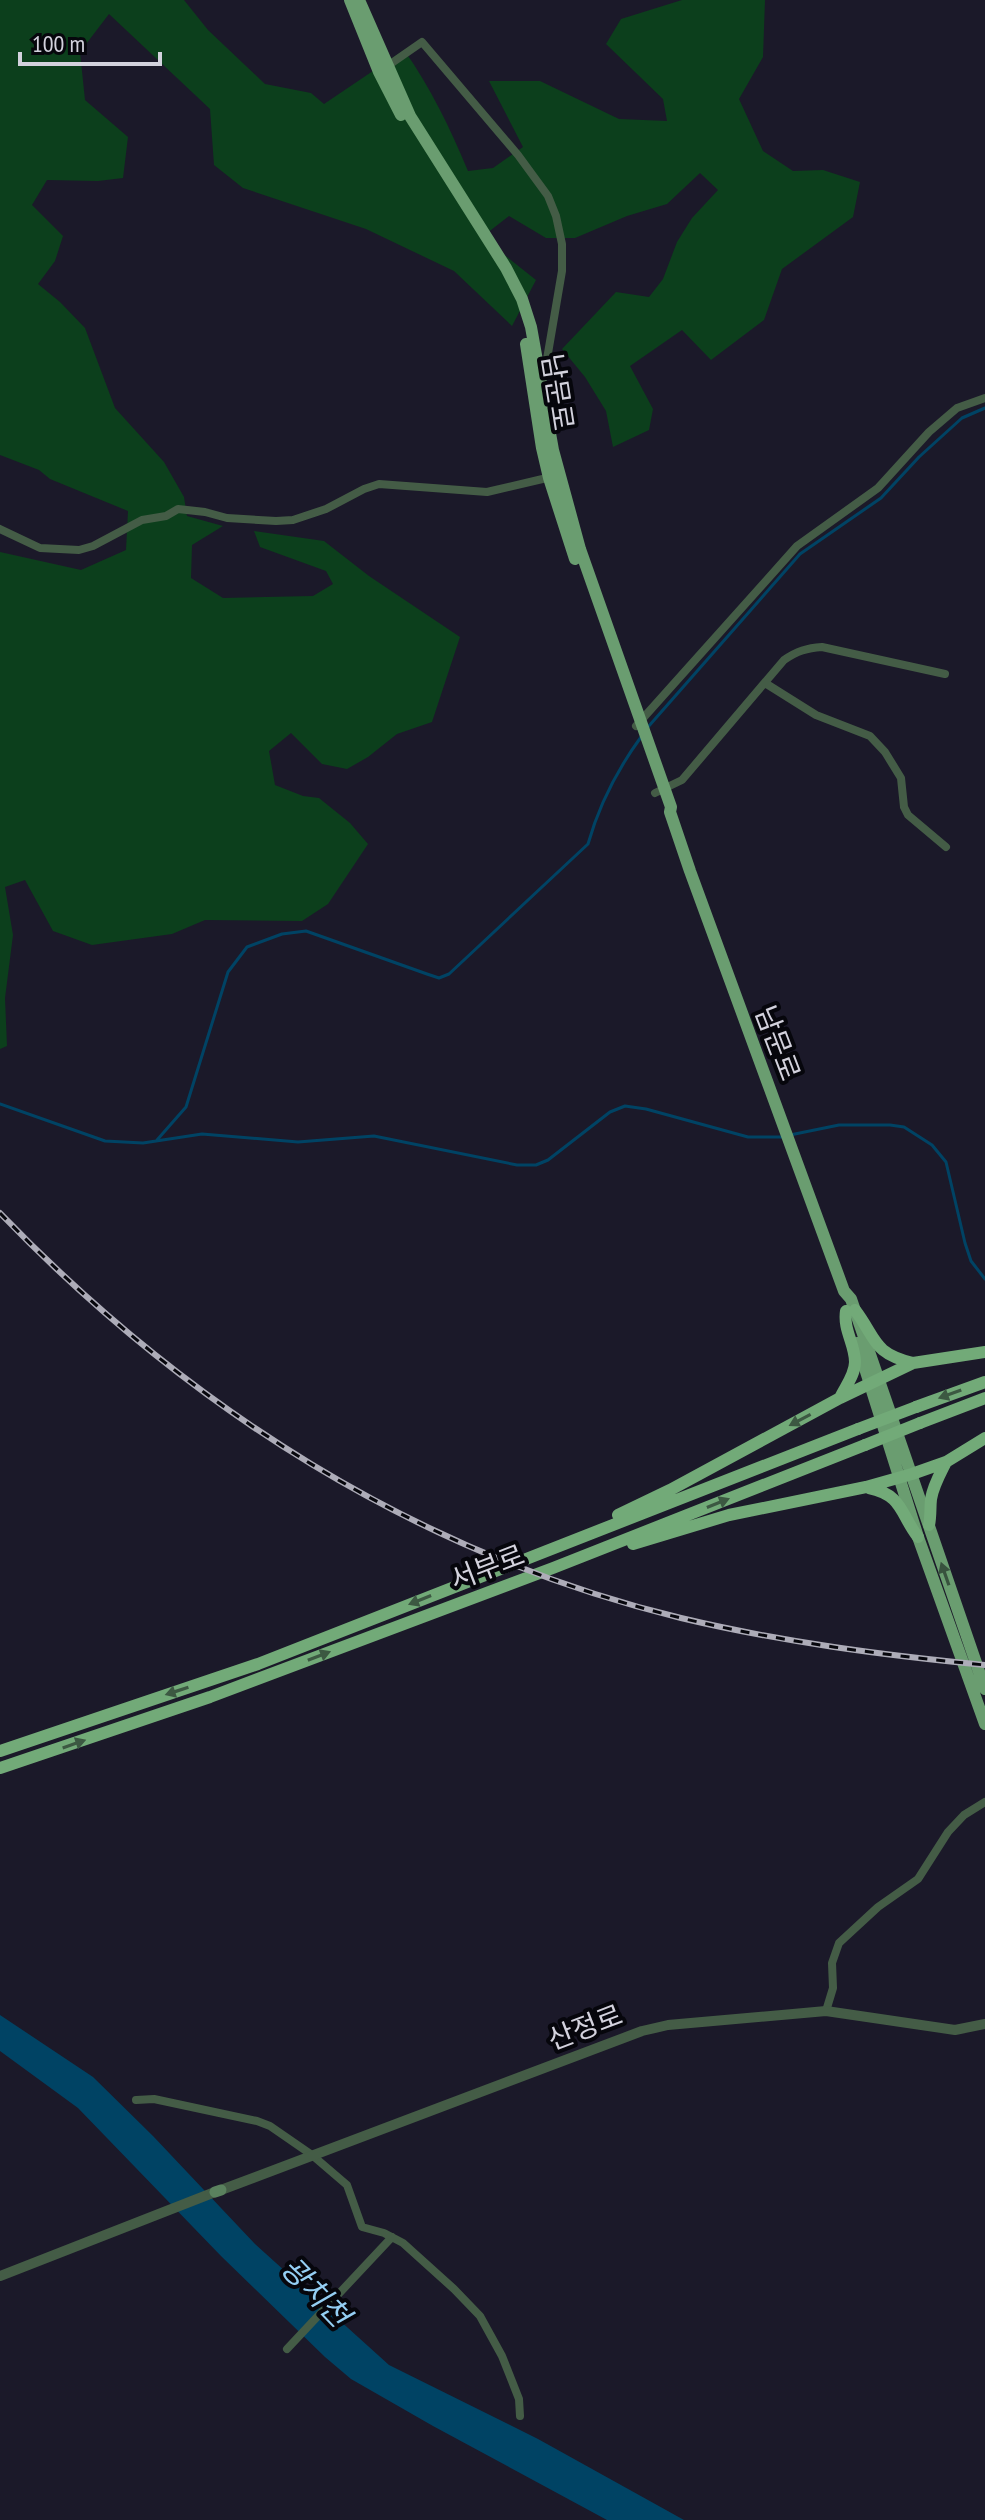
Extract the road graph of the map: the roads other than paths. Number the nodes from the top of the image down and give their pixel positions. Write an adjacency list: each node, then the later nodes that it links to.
1 (350, 0): 3 (main road, 남문로)
2 (359, 0): 3 (main road, 남문로)
3 (383, 69): 4 (main road, 남문로); 4 (street)
4 (534, 368): 6 (main road, 남문로)
5 (985, 398): 10 (street)
6 (554, 476): 7 (street); 10 (main road, 남문로)
7 (0, 529)
8 (945, 674): 9 (street)
9 (765, 683): 11 (street); 12 (street)
10 (639, 725): 11 (main road, 남문로)
11 (660, 791): 13 (main road, 남문로)
12 (946, 847)
13 (850, 1311): 15 (highway); 16 (main road, 남문로); 18 (highway)
14 (985, 1352): 15 (highway)
15 (913, 1363): 16 (highway)
16 (875, 1382): 18 (highway); 22 (main road, 남문로)
17 (985, 1382): 26 (highway, 서부로, one-way to 26, bridge)
18 (840, 1398): 26 (highway, one-way to 26)
19 (985, 1398): 27 (highway, 서부로, one-way to 19, bridge)
20 (985, 1438): 21 (highway)
21 (946, 1462): 22 (highway); 24 (highway)
22 (906, 1476): 23 (highway); 24 (main road, 남문로); 25 (main road, 남문로)
23 (866, 1487): 25 (highway); 27 (highway)
24 (929, 1525): 28 (main road, 남문로, one-way to 24)
25 (918, 1537): 29 (main road, 남문로)
26 (545, 1551): 30 (highway, 서부로, one-way to 30)
27 (553, 1568): 31 (highway, 서부로, one-way to 27)
28 (985, 1689)
29 (985, 1724)
30 (0, 1751)
31 (0, 1769)
32 (985, 1802): 33 (street)
33 (826, 2011): 34 (street, 산정로); 36 (street, 산정로)
34 (985, 2024)
35 (136, 2100): 36 (street)
36 (312, 2155): 37 (street); 38 (street, 산정로)
37 (392, 2237): 39 (street); 40 (street)
38 (0, 2276)
39 (290, 2347)
40 (520, 2416)

